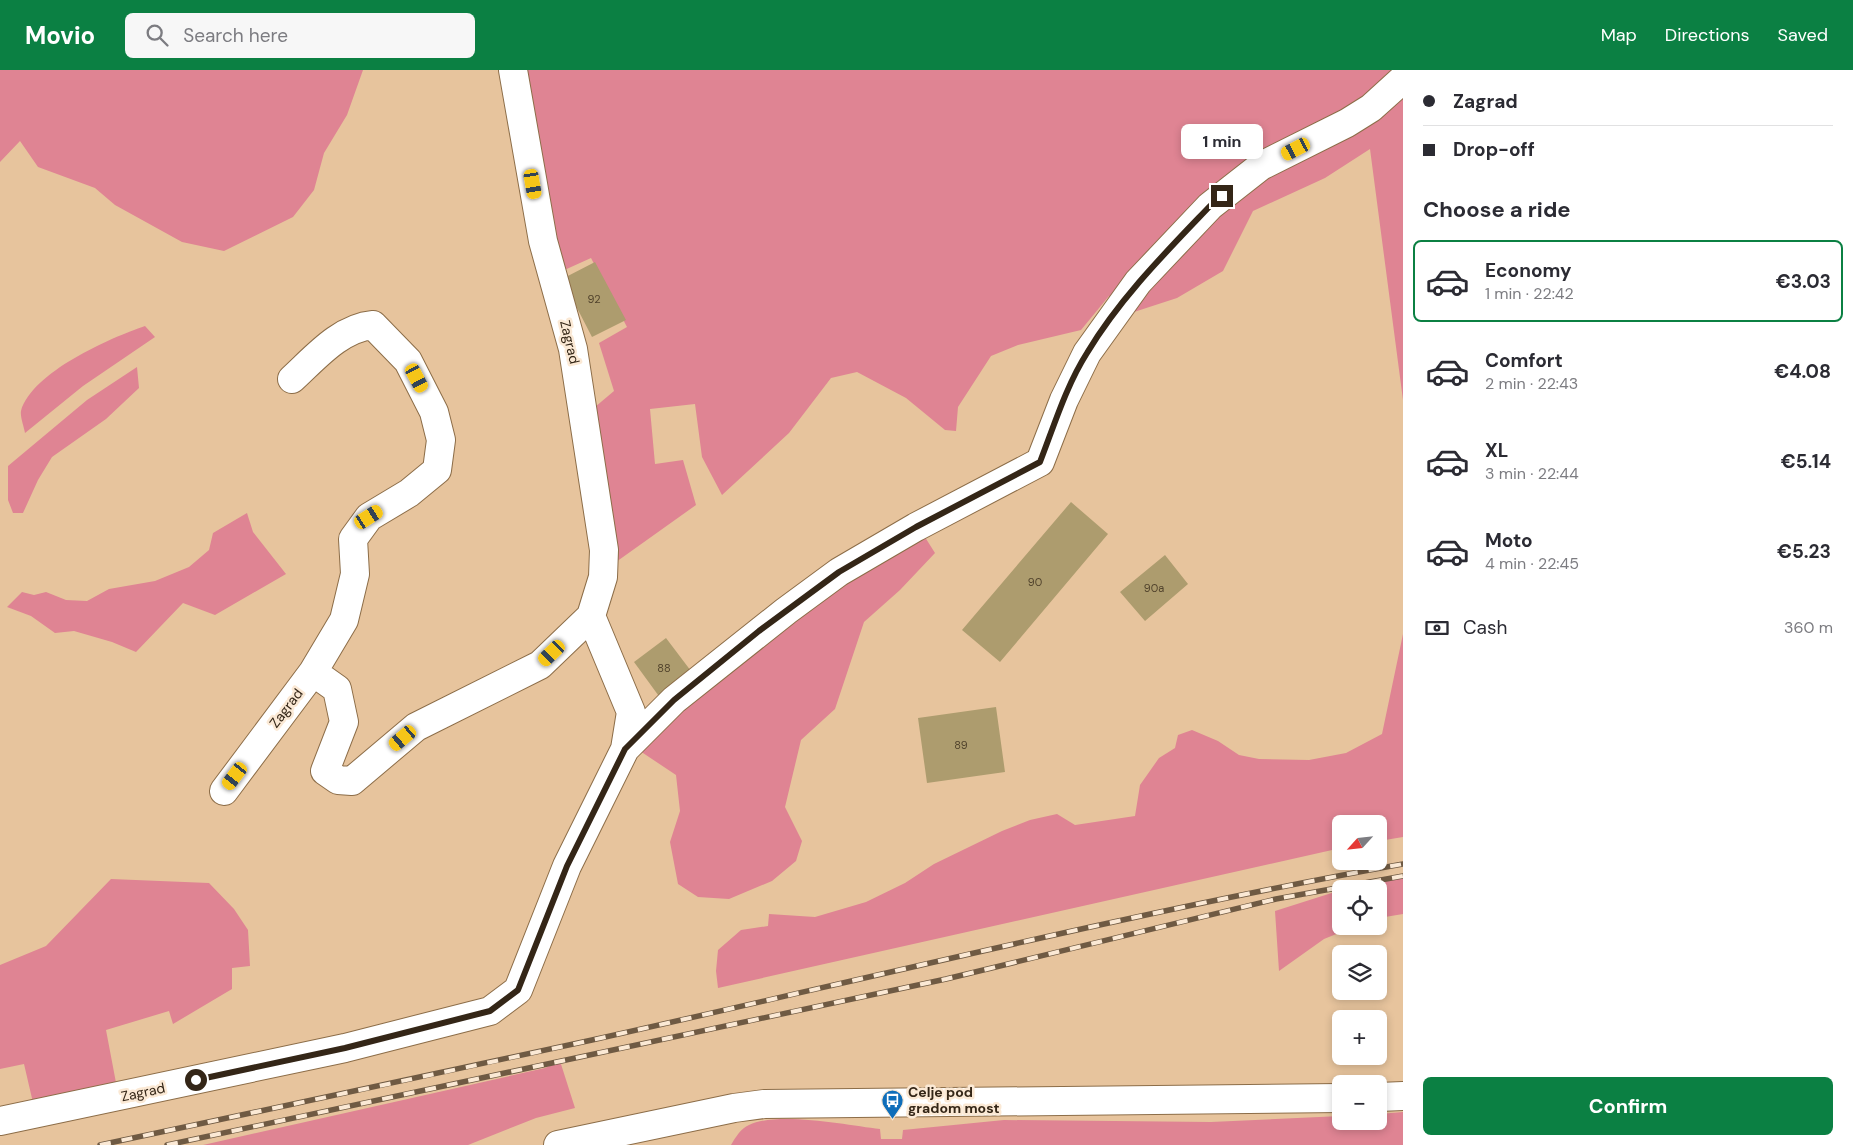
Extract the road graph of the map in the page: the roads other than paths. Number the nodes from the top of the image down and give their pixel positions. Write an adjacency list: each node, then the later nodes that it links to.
1 (513, 70): 4 (street, Zagrad)
2 (1403, 79): 6 (street, Zagrad)
3 (292, 379): 5 (street, Zagrad)
4 (591, 616): 5 (street, Zagrad); 6 (street, Zagrad)
5 (313, 672): 7 (street, Zagrad)
6 (625, 749): 11 (street, Zagrad)
7 (224, 792)
8 (1403, 1096): 9 (street)
9 (1387, 1097)
10 (1332, 1098): 12 (street)
11 (0, 1122)
12 (558, 1145)

